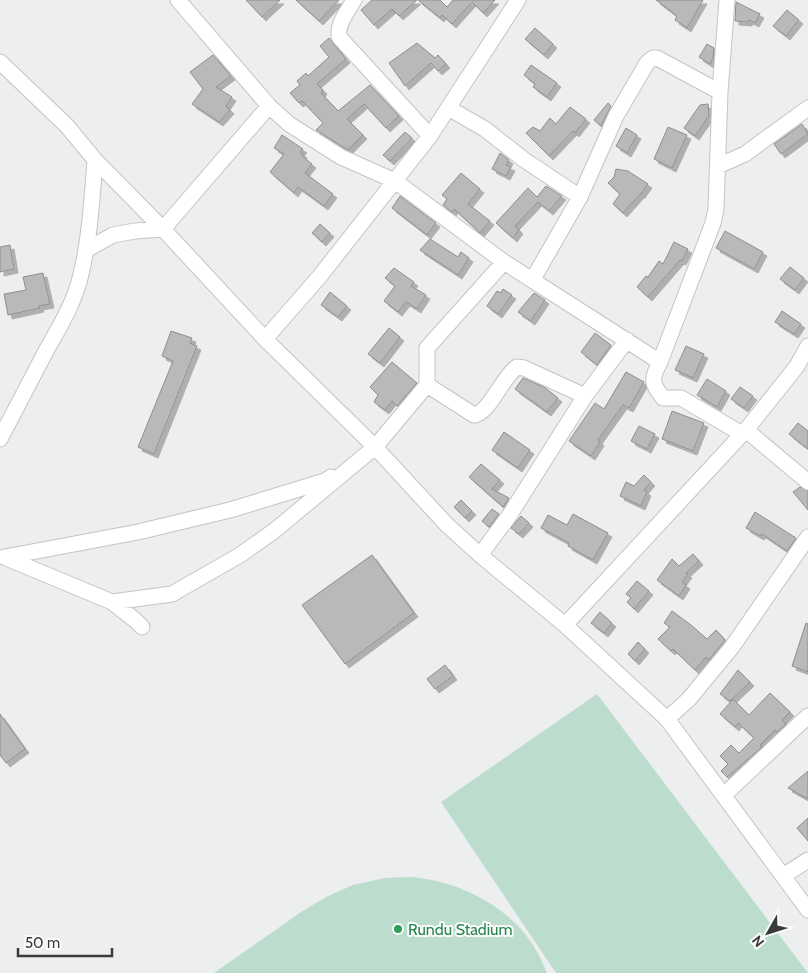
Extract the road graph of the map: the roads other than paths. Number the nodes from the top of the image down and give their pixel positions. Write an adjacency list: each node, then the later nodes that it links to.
1 (178, 0): 7 (street)
2 (354, 0): 10 (street)
3 (518, 0): 8 (street)
4 (727, 0): 6 (street)
5 (0, 62): 11 (street)
6 (720, 92): 12 (street); 14 (street)
7 (268, 106): 13 (street); 15 (street)
8 (450, 108): 10 (street); 14 (street)
9 (804, 116): 12 (street)
10 (430, 136): 13 (street)
11 (95, 160): 15 (street); 16 (street)
12 (718, 166): 22 (street)
13 (395, 181): 17 (street); 19 (street)
14 (580, 197): 18 (street)
15 (163, 229): 16 (street); 19 (street)
16 (86, 250): 27 (street)
17 (504, 262): 18 (street); 24 (street)
18 (533, 279): 20 (street)
19 (265, 339): 28 (street)
20 (627, 340): 22 (street); 25 (street)
21 (808, 346): 23 (street)
22 (660, 362): 26 (street)
23 (802, 371): 26 (street)
24 (427, 385): 25 (street); 28 (street)
25 (585, 396): 31 (street)
26 (744, 432): 29 (street); 34 (street)
27 (0, 439)
28 (375, 447): 31 (street); 32 (street); 33 (street)
29 (808, 482)
30 (808, 537): 37 (street)
31 (480, 555): 34 (street)
32 (3, 556): 33 (street)
33 (112, 602): 35 (street)
34 (565, 625): 37 (street)
35 (142, 627)
36 (808, 716): 38 (street)
37 (667, 718): 38 (street)
38 (724, 794): 40 (street)
39 (808, 860): 40 (street)
40 (783, 876): 41 (street)
41 (808, 910)

